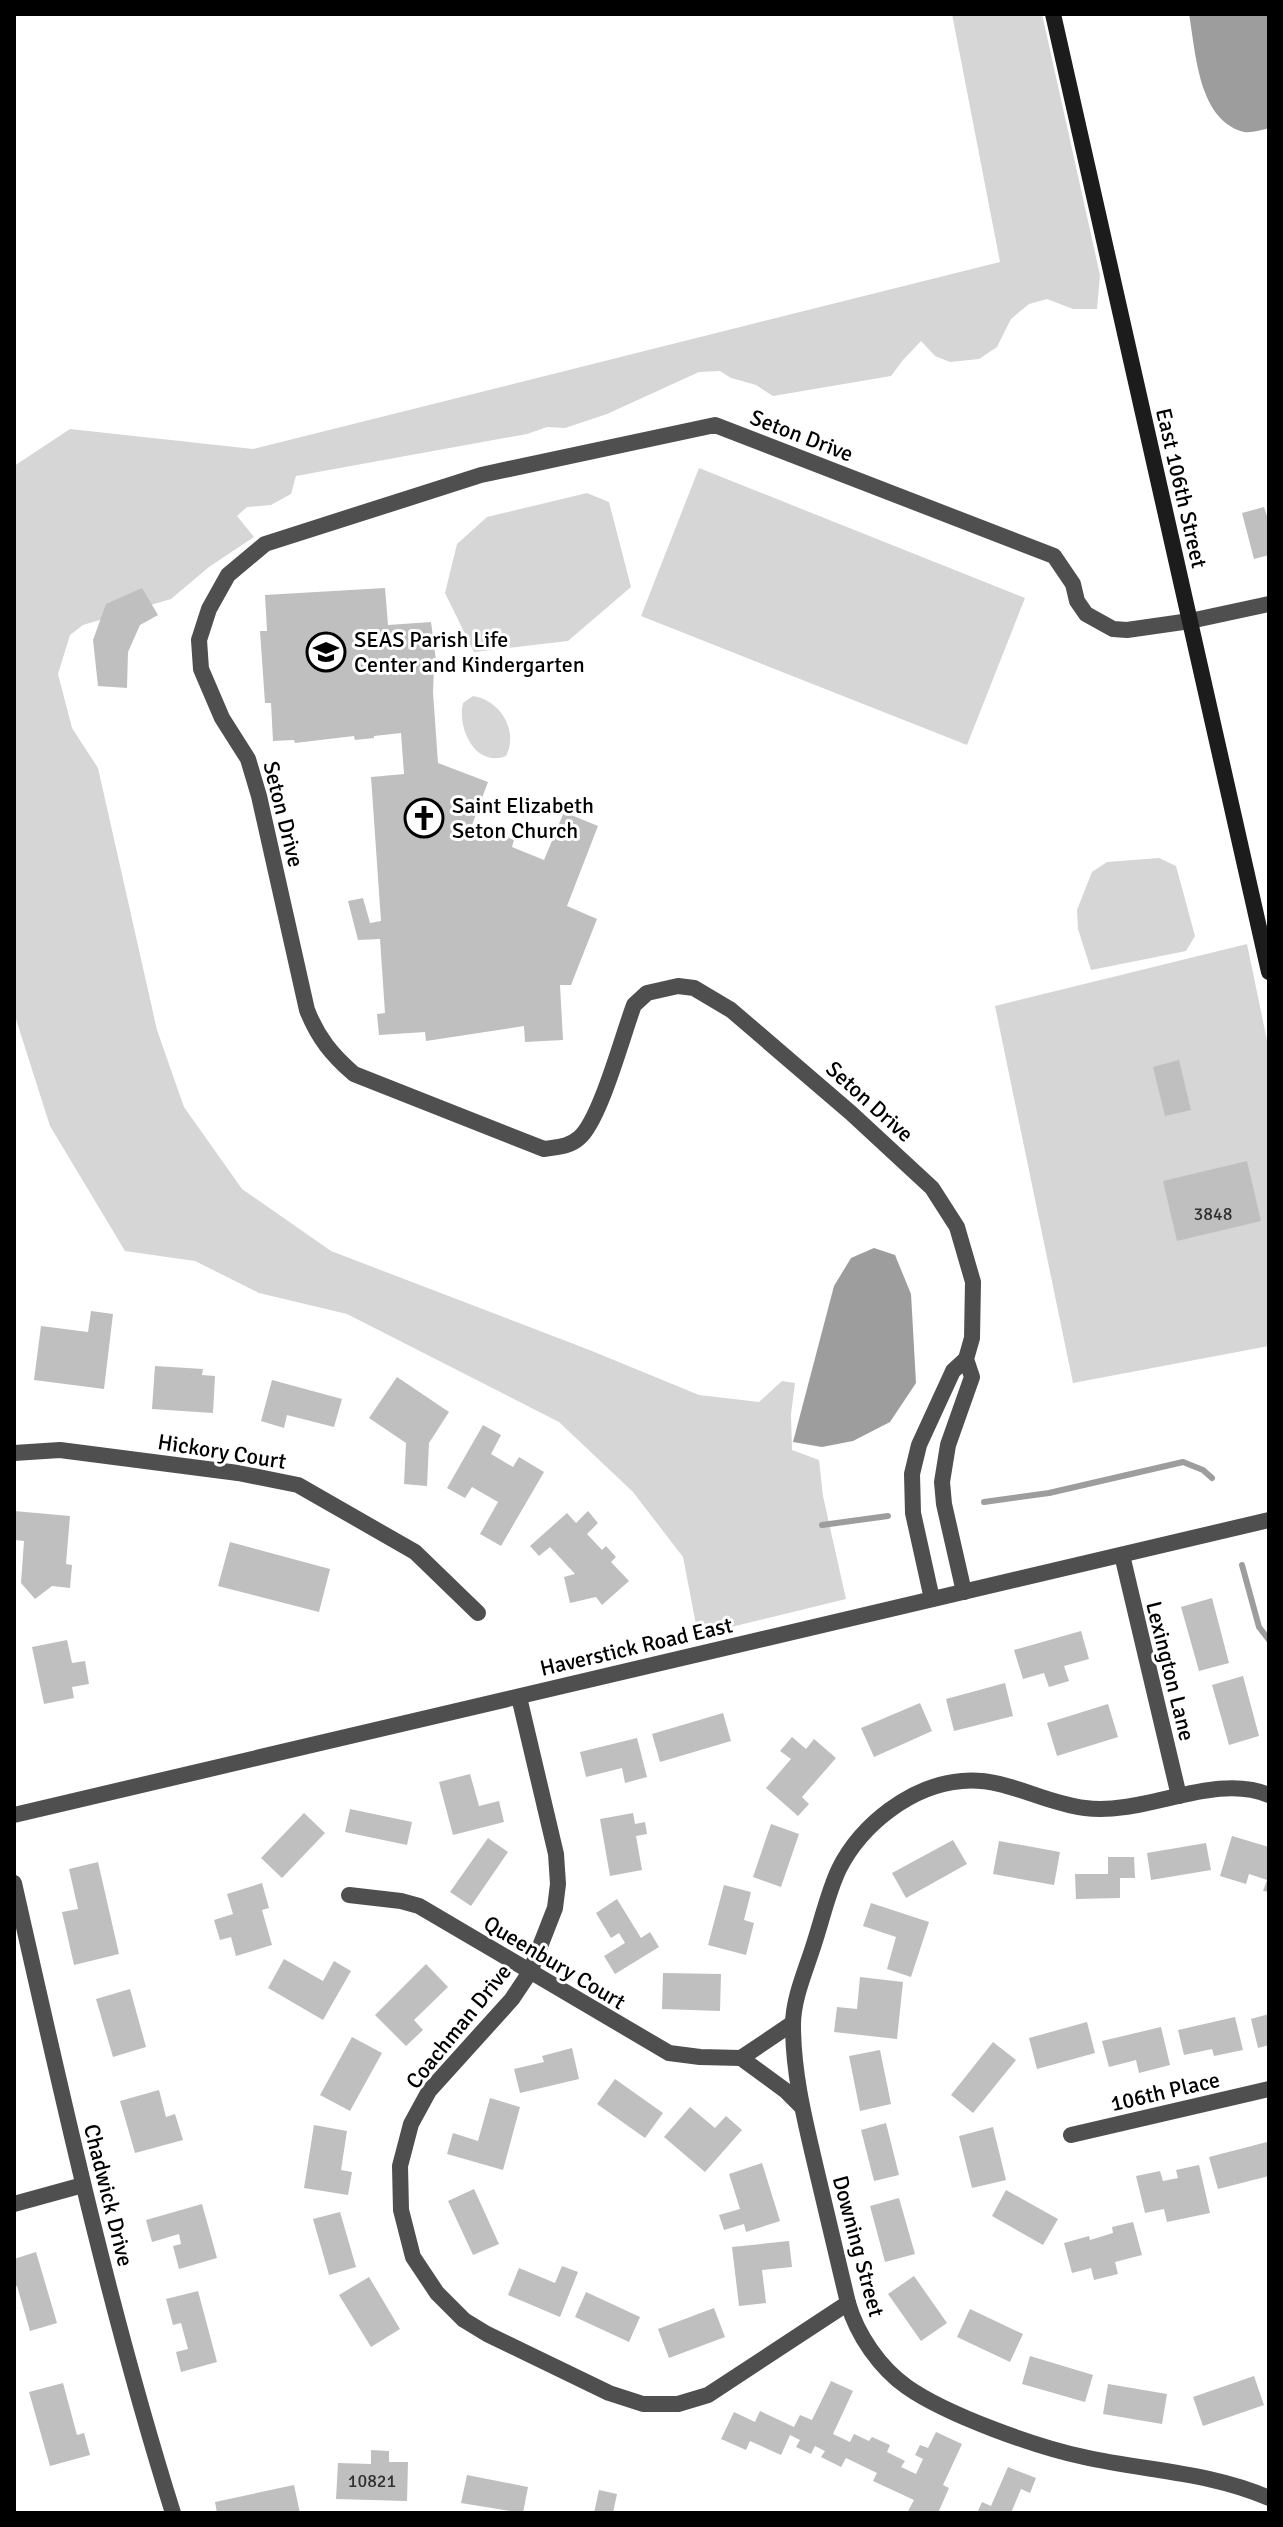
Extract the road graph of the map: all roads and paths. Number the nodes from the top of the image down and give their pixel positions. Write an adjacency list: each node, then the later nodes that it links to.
1 (1053, 14): 3 (street, East 106th Street)
2 (1269, 604): 3 (street, Seton Drive)
3 (1190, 621): 4 (street, East 106th Street); 5 (street, Seton Drive)
4 (1269, 972)
5 (966, 1359): 9 (street, Seton Drive); 10 (street, Seton Drive)
6 (14, 1453): 11 (street, Hickory Court)
7 (1269, 1520): 8 (street, Haverstick Road East)
8 (1122, 1555): 9 (street, Haverstick Road East); 14 (street, Lexington Lane)
9 (964, 1592): 10 (street, Haverstick Road East)
10 (932, 1599): 12 (street, Haverstick Road East)
11 (478, 1613)
12 (519, 1697): 15 (street, Haverstick Road East); 18 (street, Coachman Drive)
13 (1269, 1795): 14 (street, Downing Street)
14 (1179, 1796): 19 (street, Downing Street)
15 (14, 1815)
16 (14, 1883): 24 (street, Chadwick Drive)
17 (349, 1895): 18 (street, Queenbury Court)
18 (530, 1972): 20 (street, Queenbury Court); 26 (street, Coachman Drive)
19 (793, 2023): 20 (street); 22 (street, Downing Street)
20 (741, 2058): 22 (street)
21 (1269, 2089): 23 (street, 106th Place)
22 (801, 2106): 26 (street, Downing Street)
23 (1071, 2135)
24 (83, 2185): 25 (street); 28 (street, Chadwick Drive)
25 (14, 2204)
26 (848, 2303): 27 (street, Downing Street)
27 (1269, 2498)
28 (173, 2513)

